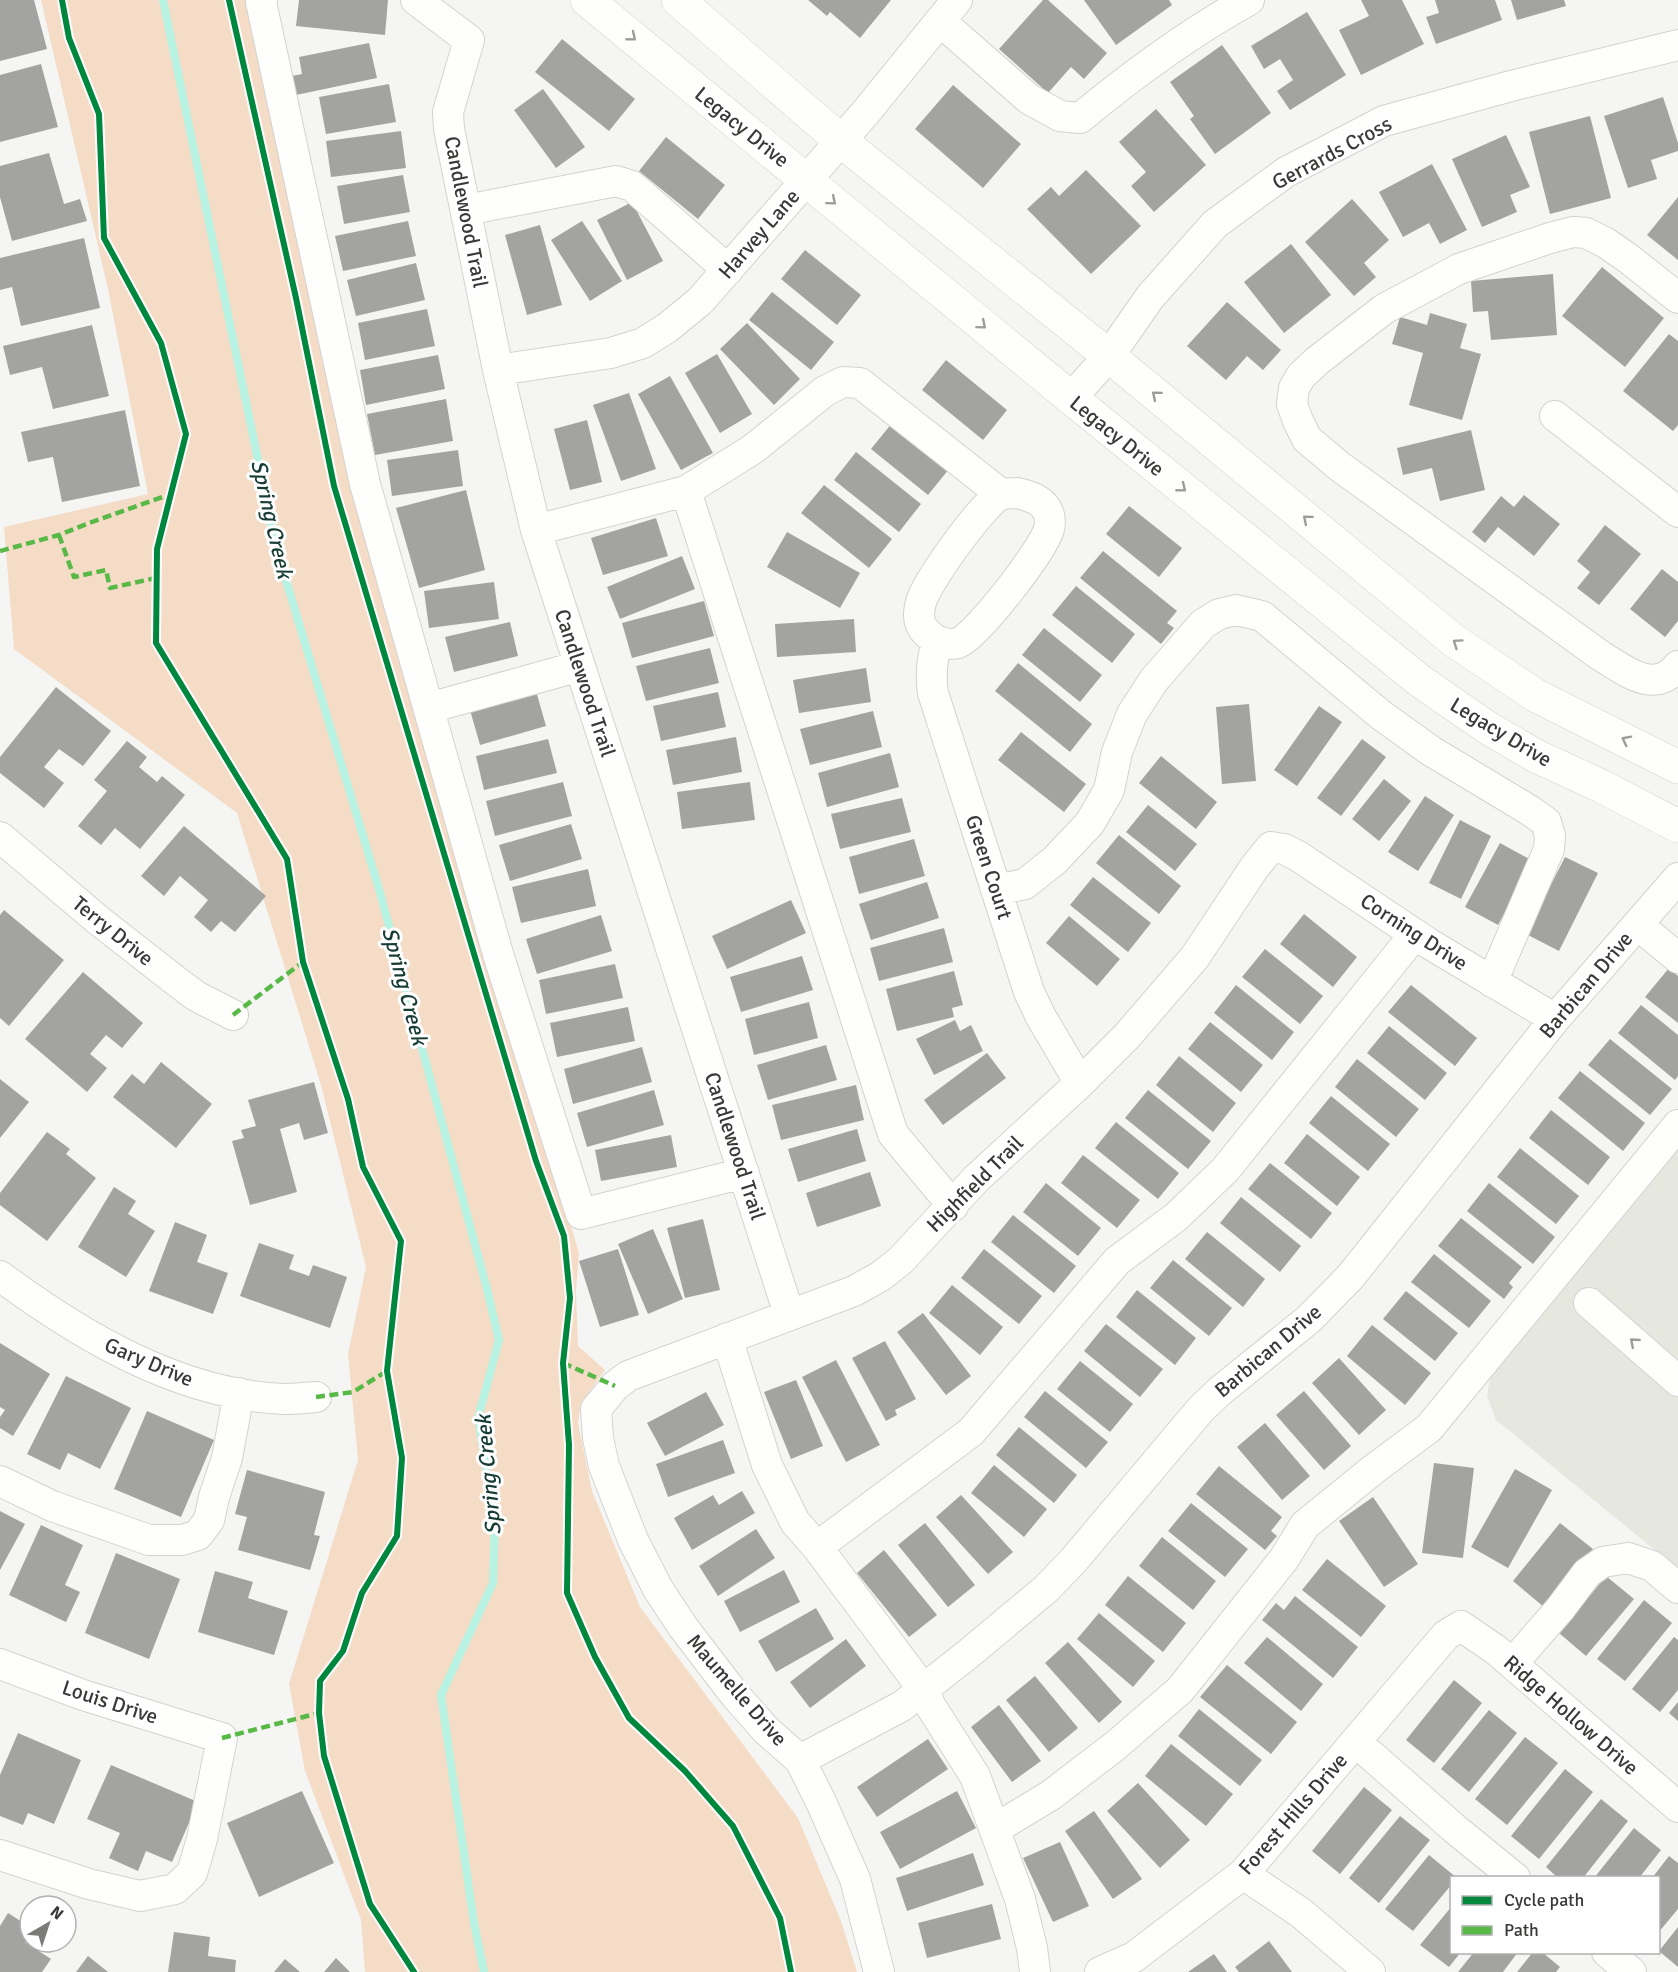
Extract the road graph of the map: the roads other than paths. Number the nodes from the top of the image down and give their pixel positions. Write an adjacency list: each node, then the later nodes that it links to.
1 (262, 0): 24 (street)
2 (416, 0): 10 (street, Candlewood Trail)
3 (587, 0): 9 (main road, Legacy Drive, one-way to 9)
4 (678, 0): 8 (main road)
5 (1250, 0): 6 (street)
6 (948, 11): 8 (street, Harvey Lane)
7 (1678, 45): 13 (street, Gerrards Cross)
8 (841, 141): 9 (street, Harvey Lane); 13 (main road)
9 (806, 180): 11 (street, Harvey Lane); 15 (main road, Legacy Drive, one-way to 15)
10 (466, 210): 11 (street); 14 (street, Candlewood Trail)
11 (728, 270): 14 (street, Harvey Lane)
12 (1678, 298): 23 (street)
13 (1109, 356): 15 (street, Gerrards Cross); 25 (main road, one-way to 13)
14 (498, 370): 20 (street, Candlewood Trail)
15 (1071, 398): 26 (main road, Legacy Drive, one-way to 26)
16 (1555, 416): 19 (street)
17 (686, 491): 18 (street); 20 (street); 40 (street)
18 (1001, 494): 21 (street); 21 (street)
19 (1678, 512)
20 (536, 530): 22 (street, Candlewood Trail)
21 (937, 641): 30 (street, Green Court)
22 (580, 666): 24 (street); 39 (street, Candlewood Trail)
23 (1678, 666)
24 (429, 708): 39 (street)
25 (1678, 767)
26 (1678, 826)
27 (0, 837): 35 (street, Terry Drive)
28 (1271, 847): 32 (street, Corning Drive); 37 (street, Highfield Trail)
29 (1678, 878): 31 (street, Barbican Drive)
30 (996, 890): 34 (street); 37 (street, Green Court)
31 (1638, 925): 33 (street); 36 (street, Barbican Drive)
32 (1415, 934): 34 (street, Corning Drive); 50 (street)
33 (1678, 958)
34 (1492, 982): 36 (street, Corning Drive)
35 (233, 1015)
36 (1555, 1020): 55 (street, Barbican Drive)
37 (1080, 1083): 40 (street, Highfield Trail)
38 (1678, 1125): 59 (street)
39 (744, 1173): 43 (street, Candlewood Trail)
40 (953, 1206): 43 (street, Highfield Trail)
41 (0, 1276): 46 (street, Gary Drive)
42 (1589, 1303): 45 (street, one-way to 42)
43 (789, 1314): 44 (street, Highfield Trail)
44 (727, 1338): 48 (street, Highfield Trail); 50 (street)
45 (1678, 1381)
46 (239, 1393): 47 (street, Gary Drive); 49 (street)
47 (316, 1397)
48 (596, 1409): 57 (street, Maumelle Drive)
49 (0, 1481)
50 (818, 1547): 55 (street)
51 (1678, 1588): 54 (street)
52 (1461, 1626): 54 (street, Ridge Hollow Drive); 56 (street, Forest Hills Drive)
53 (0, 1664): 60 (street, Louis Drive)
54 (1512, 1664): 58 (street, Ridge Hollow Drive)
55 (923, 1689): 57 (street, Barbican Drive); 59 (street)
56 (1356, 1742): 61 (street, Forest Hills Drive); 62 (street)
57 (800, 1760): 64 (street, Maumelle Drive)
58 (1678, 1807)
59 (995, 1829): 65 (street)
60 (0, 1855)
61 (1243, 1874): 66 (street, Forest Hills Drive); 67 (street)
62 (1513, 1876)
63 (1608, 1954): 68 (street)
64 (879, 1972)
65 (1035, 1972)
66 (1100, 1972)
67 (1370, 1972)
68 (1631, 1972)

